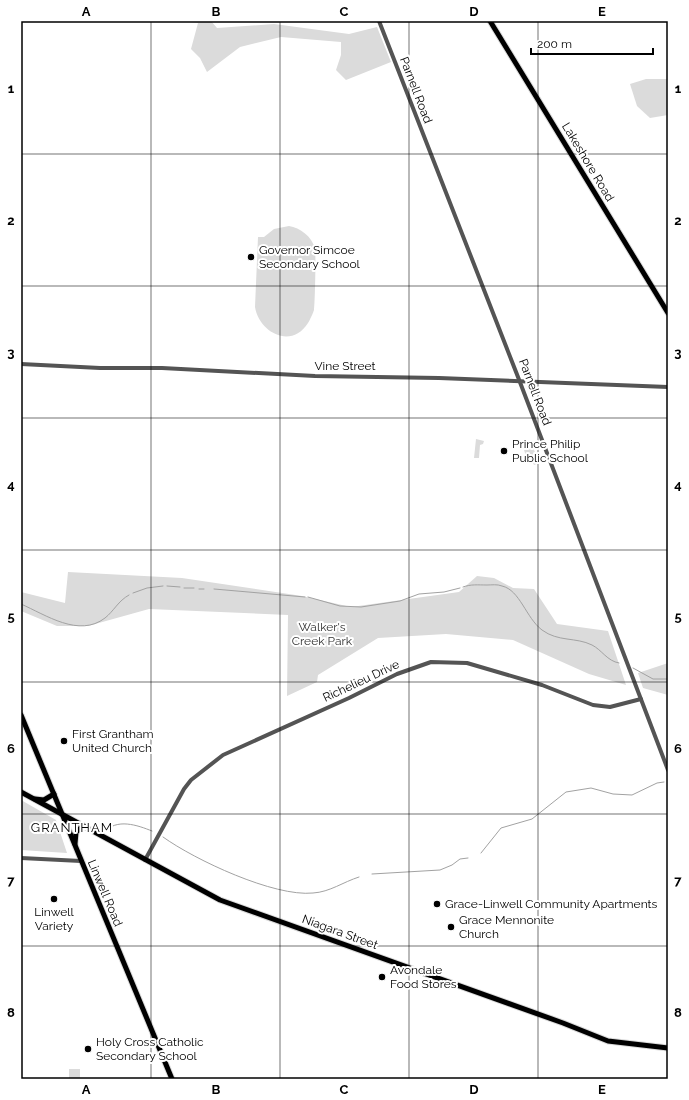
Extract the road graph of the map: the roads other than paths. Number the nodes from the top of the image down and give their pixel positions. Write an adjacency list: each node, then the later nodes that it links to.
1 (379, 21): 5 (street, Parnell Road)
2 (490, 21): 3 (main road, Lakeshore Road)
3 (668, 313)
4 (21, 364): 5 (street, Vine Street)
5 (520, 382): 6 (street, Vine Street); 7 (street, Parnell Road)
6 (668, 387)
7 (641, 699): 9 (street, Parnell Road); 17 (street, Richelieu Drive)
8 (21, 715): 11 (main road, Linwell Road)
9 (668, 770)
10 (21, 792): 12 (main road, Niagara Street)
11 (54, 794): 12 (main road); 13 (main road, Linwell Road)
12 (32, 799): 13 (main road, Niagara Street)
13 (62, 815): 14 (main road, Niagara Street); 15 (main road, Linwell Road)
14 (82, 827): 15 (main road); 17 (main road, Niagara Street)
15 (76, 849): 18 (main road, Linwell Road)
16 (21, 858): 18 (street)
17 (145, 860): 19 (main road, Niagara Street)
18 (80, 861): 20 (main road, Linwell Road)
19 (668, 1048)
20 (172, 1079)

